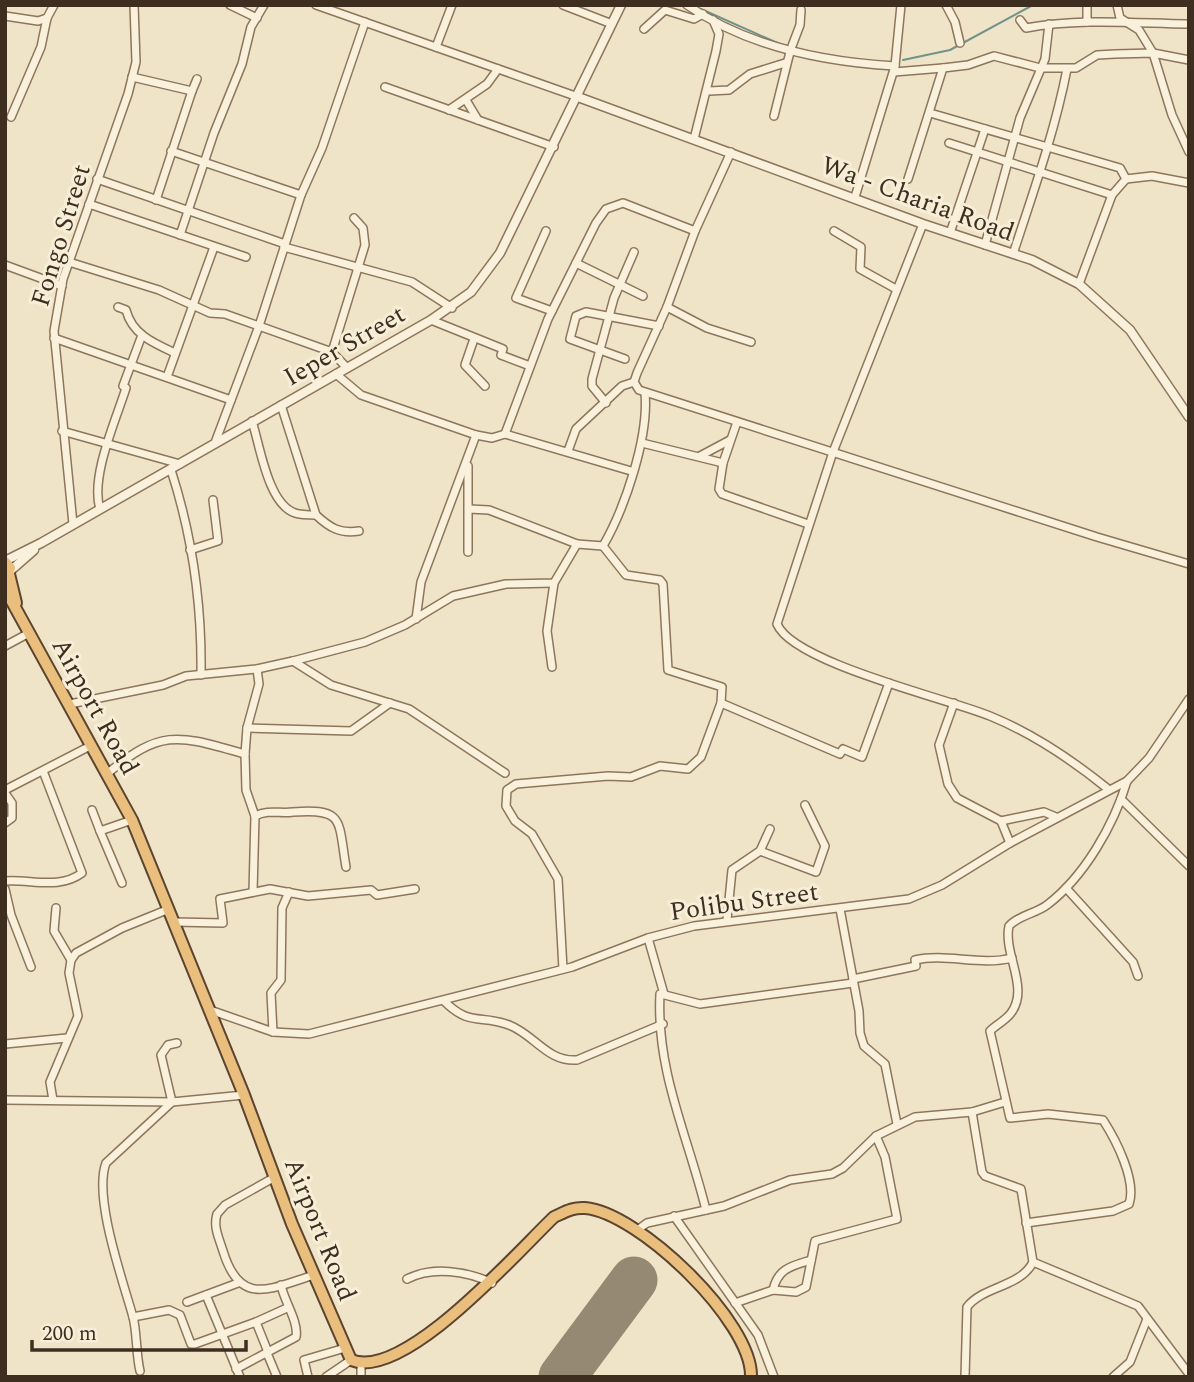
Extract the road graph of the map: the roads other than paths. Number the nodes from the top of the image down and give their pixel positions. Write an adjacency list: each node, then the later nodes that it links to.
1 (54, 5): 17 (street)
2 (134, 5): 39 (street, Fongo Street)
3 (230, 5): 18 (street)
4 (264, 5): 18 (street)
5 (316, 5): 22 (street)
6 (452, 5): 29 (street)
7 (563, 5): 24 (street)
8 (621, 5): 24 (street, Ieper Street)
9 (687, 5): 15 (street)
10 (901, 5): 37 (street)
11 (946, 5): 28 (street)
12 (1087, 5): 23 (street)
13 (1117, 5): 21 (street)
14 (802, 10): 30 (street)
15 (702, 15): 19 (street); 27 (street)
16 (5, 16): 17 (street)
17 (47, 18): 49 (street)
18 (257, 18): 61 (street)
19 (713, 20): 30 (street); 43 (street)
20 (1020, 20): 25 (street)
21 (1125, 21): 23 (street); 26 (street); 31 (street)
22 (365, 22): 29 (street); 68 (street)
23 (1087, 22): 25 (street)
24 (612, 24): 44 (street, Ieper Street)
25 (1049, 24): 35 (street)
26 (1186, 24)
27 (644, 29)
28 (960, 43)
29 (436, 47): 36 (street)
30 (791, 49): 33 (street); 37 (street)
31 (1153, 53): 32 (street); 38 (street); 59 (street)
32 (1189, 60)
33 (785, 63): 43 (street); 48 (street)
34 (943, 68): 35 (street); 37 (street); 47 (street)
35 (1040, 68): 38 (street); 52 (street)
36 (498, 69): 44 (street); 45 (street)
37 (894, 69): 70 (street)
38 (1067, 69): 55 (street)
39 (132, 77): 42 (street); 64 (street, Fongo Street)
40 (197, 79): 42 (street)
41 (385, 87): 46 (street)
42 (191, 91): 57 (street)
43 (709, 91): 53 (street)
44 (578, 97): 53 (street, Wa - Charia Road); 56 (street, Ieper Street)
45 (466, 100): 46 (street); 50 (street)
46 (449, 110): 50 (street)
47 (930, 113): 51 (street); 65 (street)
48 (774, 116)
49 (11, 117)
50 (479, 121): 56 (street)
51 (985, 129): 52 (street); 60 (street)
52 (1015, 136): 55 (street); 62 (street)
53 (694, 139): 58 (street, Wa - Charia Road)
54 (949, 143): 60 (street)
55 (1048, 146): 63 (street); 66 (street)
56 (554, 147): 98 (street, Ieper Street)
57 (171, 151): 61 (street); 71 (street)
58 (731, 152): 70 (street, Wa - Charia Road); 77 (street)
59 (1189, 152)
60 (978, 153): 62 (street); 79 (street)
61 (205, 163): 68 (street); 73 (street)
62 (1008, 163): 63 (street); 82 (street)
63 (1039, 172): 69 (street); 85 (street)
64 (97, 179): 71 (street); 72 (street, Fongo Street)
65 (908, 179)
66 (1126, 179): 67 (street); 69 (street)
67 (1189, 183)
68 (301, 195): 81 (street)
69 (1112, 195): 92 (street)
70 (855, 197): 75 (street, Wa - Charia Road)
71 (156, 200): 73 (street)
72 (89, 204): 80 (street); 87 (street, Fongo Street)
73 (188, 211): 80 (street); 81 (street)
74 (354, 218): 90 (street)
75 (923, 224): 79 (street, Wa - Charia Road); 94 (street)
76 (547, 231): 100 (street)
77 (695, 231): 88 (street); 99 (street)
78 (834, 231): 94 (street)
79 (950, 233): 82 (street, Wa - Charia Road)
80 (180, 236): 83 (street)
81 (285, 245): 90 (street); 103 (street)
82 (985, 245): 85 (street, Wa - Charia Road)
83 (214, 247): 86 (street); 96 (street)
84 (634, 252): 91 (street)
85 (1013, 254): 92 (street, Wa - Charia Road)
86 (246, 257)
87 (69, 261): 93 (street, Fongo Street); 96 (street)
88 (576, 263): 91 (street); 100 (street)
89 (5, 265): 93 (street)
90 (357, 267): 98 (street); 109 (street)
91 (620, 284): 95 (street); 101 (street)
92 (1079, 284): 124 (street, Wa - Charia Road)
93 (62, 286): 106 (street, Fongo Street)
94 (896, 289): 135 (street)
95 (643, 296)
96 (193, 303): 103 (street); 111 (street)
97 (118, 307): 105 (street)
98 (452, 307): 102 (street, Ieper Street)
99 (667, 307): 104 (street); 108 (street)
100 (552, 311): 114 (street)
101 (609, 317): 104 (street); 110 (street); 110 (street)
102 (431, 320): 107 (street); 115 (street, Ieper Street)
103 (259, 326): 109 (street); 121 (street)
104 (659, 326): 118 (street)
105 (142, 335): 111 (street); 113 (street)
106 (54, 338): 113 (street); 127 (street, Fongo Street)
107 (474, 339): 114 (street); 119 (street)
108 (751, 342)
109 (332, 352): 115 (street)
110 (600, 352): 112 (street); 122 (street)
111 (175, 353): 117 (street)
112 (625, 359)
113 (131, 365): 117 (street); 132 (street)
114 (530, 366): 128 (street)
115 (347, 368): 116 (street, Ieper Street)
116 (336, 374): 123 (street, Ieper Street); 129 (street)
117 (166, 377): 121 (street)
118 (634, 382): 120 (street); 122 (street)
119 (485, 386)
120 (645, 393): 126 (street); 133 (street)
121 (231, 400): 130 (street)
122 (606, 402): 134 (street)
123 (281, 405): 125 (street, Ieper Street); 145 (street)
124 (1189, 418)
125 (252, 421): 130 (street, Ieper Street); 145 (street)
126 (737, 422): 131 (street); 135 (street)
127 (62, 431): 132 (street); 146 (street, Fongo Street)
128 (505, 434): 129 (street); 134 (street)
129 (476, 435): 137 (street)
130 (216, 440): 139 (street, Ieper Street)
131 (730, 440): 136 (street); 138 (street)
132 (109, 443): 139 (street); 143 (street)
133 (642, 443): 136 (street); 141 (street)
134 (568, 451): 141 (street)
135 (832, 452): 147 (street); 153 (street)
136 (699, 457): 138 (street)
137 (468, 458): 144 (street); 158 (street)
138 (723, 463): 147 (street)
139 (180, 464): 140 (street, Ieper Street)
140 (171, 470): 143 (street, Ieper Street); 151 (street)
141 (631, 471): 150 (street)
142 (213, 500): 151 (street)
143 (100, 509): 146 (street, Ieper Street)
144 (469, 509): 149 (street); 152 (street)
145 (316, 515): 148 (street)
146 (73, 524): 154 (street, Ieper Street)
147 (808, 524): 165 (street)
148 (359, 531)
149 (577, 544): 150 (street); 155 (street)
150 (603, 546): 167 (street)
151 (190, 550): 164 (street)
152 (468, 552)
153 (1189, 564)
154 (7, 569): 157 (highway, Airport Road)
155 (554, 583): 158 (street); 162 (street)
156 (5, 589): 157 (highway, Airport Road)
157 (19, 615): 159 (highway, Airport Road)
158 (416, 619): 161 (street)
159 (29, 633): 160 (street); 170 (highway, Airport Road)
160 (5, 646)
161 (293, 661): 163 (street); 168 (street)
162 (552, 667)
163 (257, 669): 164 (street); 171 (street)
164 (201, 675): 170 (street)
165 (889, 683): 167 (street); 169 (street)
166 (1189, 699): 177 (street, Polibu Street)
167 (721, 702): 210 (street)
168 (390, 703): 171 (street); 176 (street)
169 (954, 703): 178 (street); 186 (street)
170 (70, 704): 172 (highway, Airport Road)
171 (247, 728): 173 (street)
172 (93, 744): 174 (street); 175 (highway, Airport Road)
173 (245, 754): 175 (street); 183 (street)
174 (43, 771): 179 (street); 194 (street)
175 (107, 772): 185 (highway, Airport Road)
176 (505, 773)
177 (1126, 781): 178 (street, Polibu Street); 180 (street)
178 (1108, 789): 184 (street, Polibu Street)
179 (5, 792): 187 (street)
180 (1121, 799): 192 (street); 197 (street)
181 (806, 805): 191 (street)
182 (92, 810): 189 (street)
183 (255, 816): 193 (street); 199 (street)
184 (1056, 817): 186 (street); 190 (street, Polibu Street)
185 (132, 820): 189 (street); 203 (highway, Airport Road)
186 (1001, 821): 190 (street)
187 (5, 823)
188 (770, 829): 191 (street)
189 (100, 831): 195 (street)
190 (1010, 843): 202 (street, Polibu Street)
191 (760, 851): 204 (street)
192 (1189, 866)
193 (346, 867)
194 (5, 881)
195 (122, 883)
196 (5, 888): 209 (street)
197 (1066, 888): 207 (street); 211 (street)
198 (415, 889): 200 (street)
199 (253, 892): 200 (street); 205 (street)
200 (289, 892): 217 (street)
201 (56, 908): 208 (street)
202 (840, 908): 204 (street, Polibu Street); 212 (street)
203 (169, 909): 205 (highway, Airport Road); 208 (street)
204 (727, 920): 206 (street, Polibu Street)
205 (174, 922): 215 (highway, Airport Road)
206 (648, 938): 210 (street, Polibu Street); 213 (street)
207 (1012, 958): 212 (street); 225 (street)
208 (71, 960): 218 (street)
209 (31, 967)
210 (563, 969): 214 (street, Polibu Street)
211 (1138, 976)
212 (853, 981): 213 (street); 227 (street)
213 (660, 993): 216 (street)
214 (444, 1001): 216 (street); 217 (street, Polibu Street)
215 (210, 1010): 217 (street, Polibu Street); 221 (highway, Airport Road)
216 (663, 1024): 230 (street)
217 (274, 1032)
218 (67, 1038): 220 (street); 223 (street)
219 (177, 1043): 224 (street)
220 (5, 1044)
221 (244, 1095): 224 (street); 229 (highway, Airport Road)
222 (5, 1100): 223 (street)
223 (53, 1100): 224 (street)
224 (172, 1102): 246 (street)
225 (1005, 1102): 226 (street); 232 (street)
226 (972, 1112): 227 (street); 232 (street)
227 (897, 1124): 228 (street)
228 (876, 1136): 230 (street); 234 (street)
229 (275, 1177): 236 (highway, Airport Road); 238 (street)
230 (706, 1210): 231 (street)
231 (674, 1216): 233 (street); 244 (street)
232 (1026, 1223): 235 (street)
233 (636, 1231): 239 (highway); 263 (highway)
234 (811, 1260): 241 (street); 241 (street)
235 (1033, 1262): 247 (street); 264 (street)
236 (314, 1275): 240 (street); 250 (highway, Airport Road)
237 (407, 1279): 239 (street)
238 (238, 1283): 240 (street); 242 (street)
239 (493, 1284): 253 (highway)
240 (281, 1285): 245 (street)
241 (773, 1290): 244 (street)
242 (206, 1295): 243 (street); 249 (street)
243 (187, 1302)
244 (735, 1303): 258 (street)
245 (287, 1308): 248 (street); 251 (street)
246 (133, 1317): 249 (street); 254 (street)
247 (1147, 1319): 259 (street); 265 (street)
248 (256, 1322): 249 (street); 251 (street)
249 (222, 1334): 255 (street)
250 (345, 1348): 252 (highway, Airport Road); 261 (street)
251 (268, 1353): 255 (street); 260 (street)
252 (351, 1360): 256 (highway, Airport Road); 262 (street)
253 (402, 1365)
254 (140, 1371)
255 (238, 1373)
256 (361, 1373): 257 (highway, Airport Road)
257 (381, 1373)
258 (771, 1374)
259 (1189, 1374)
260 (277, 1377)
261 (308, 1377)
262 (326, 1377)
263 (751, 1377)
264 (965, 1377)
265 (1113, 1377)

